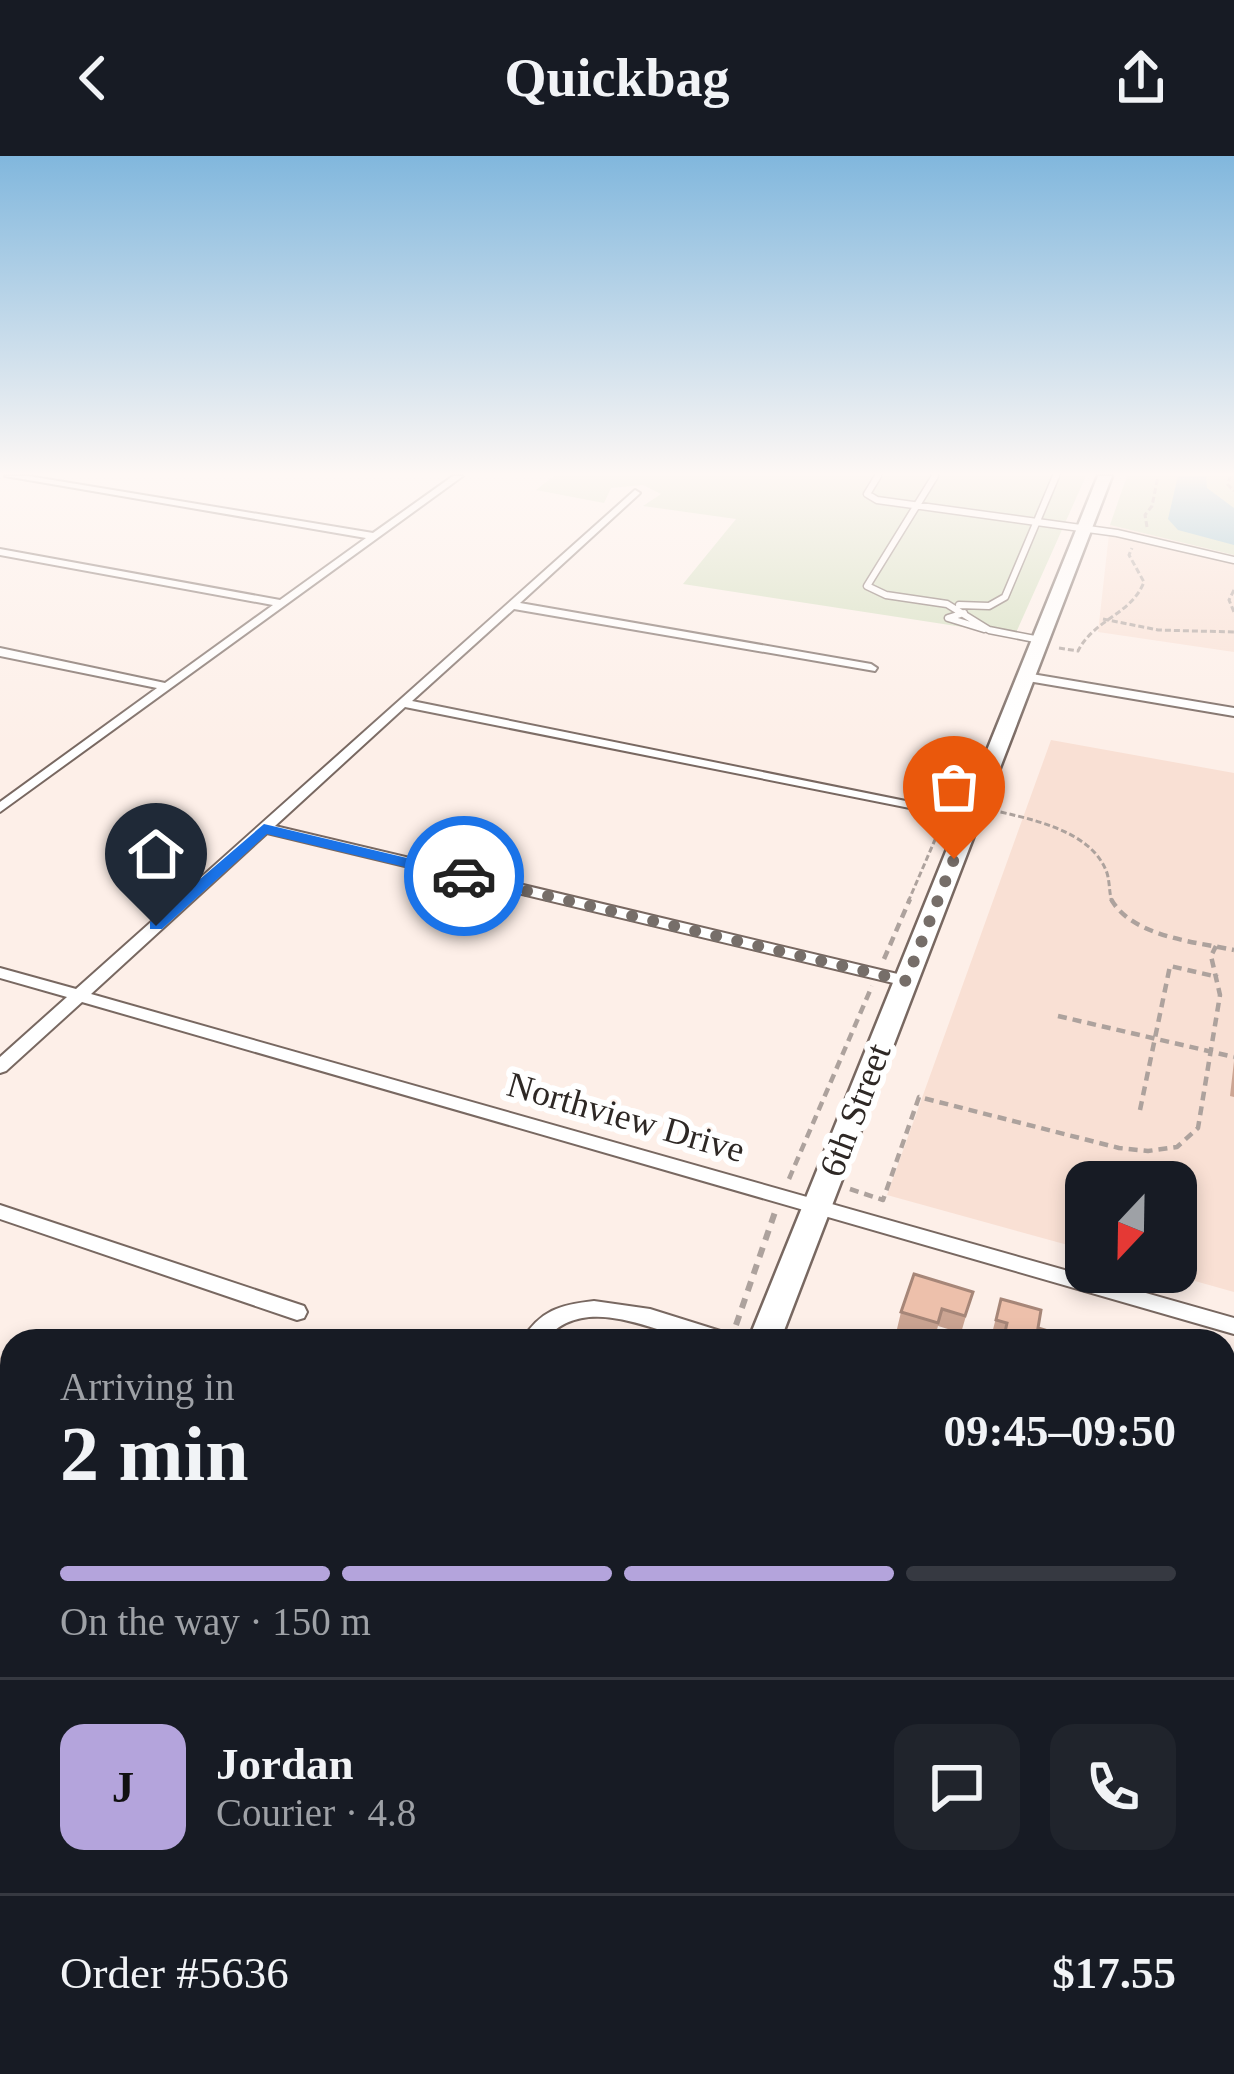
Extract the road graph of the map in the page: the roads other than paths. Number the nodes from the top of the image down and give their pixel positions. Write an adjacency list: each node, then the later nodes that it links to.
1 (74, 566): 7 (street)
2 (336, 566): 7 (street)
3 (555, 566): 9 (street)
4 (880, 566): 8 (lane)
5 (1017, 566): 8 (lane)
6 (1072, 566): 12 (main road, 6th Street)
7 (283, 604): 16 (street)
8 (947, 604): 10 (lane)
9 (512, 605): 14 (street); 17 (street)
10 (967, 613): 11 (lane); 11 (lane)
11 (989, 630): 12 (lane)
12 (1047, 644): 15 (main road, 6th Street)
13 (0, 652): 16 (street)
14 (871, 668)
15 (1026, 677): 18 (street); 22 (main road, 6th Street)
16 (168, 687): 20 (street)
17 (403, 703): 22 (street); 23 (street)
18 (1234, 712)
19 (0, 788): 20 (street)
20 (22, 793): 21 (street)
21 (0, 808)
22 (970, 818): 25 (main road, 6th Street)
23 (264, 829): 25 (street); 26 (street)
24 (0, 973): 26 (street, Northview Drive)
25 (906, 981): 28 (main road, 6th Street)
26 (79, 995): 27 (street); 28 (street, Northview Drive)
27 (0, 1067)
28 (817, 1206): 31 (street, Northview Drive); 34 (main road, 6th Street)
29 (0, 1212): 30 (street)
30 (297, 1312)
31 (1234, 1326)
32 (541, 1329): 33 (street)
33 (685, 1329)
34 (769, 1329)

